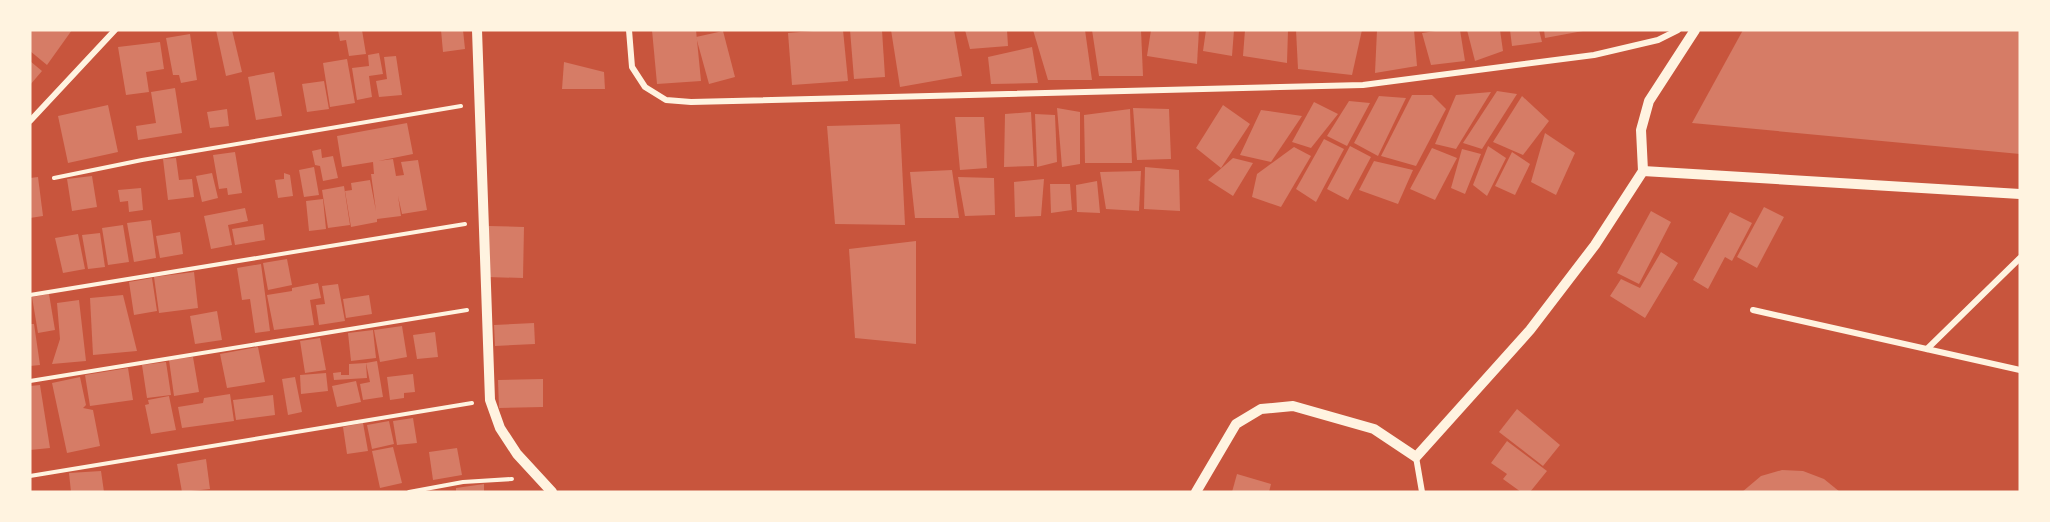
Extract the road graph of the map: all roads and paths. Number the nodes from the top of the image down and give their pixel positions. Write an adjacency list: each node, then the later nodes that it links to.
1 (115, 30): 7 (street)
2 (477, 30): 6 (street)
3 (629, 30): 4 (street)
4 (1678, 30)
5 (1695, 30): 8 (street)
6 (479, 102): 9 (path); 11 (street)
7 (30, 121)
8 (1643, 171): 10 (street); 20 (street)
9 (54, 178)
10 (2020, 194)
11 (483, 221): 13 (path); 14 (street)
12 (2020, 258): 16 (street)
13 (30, 295)
14 (486, 307): 18 (path); 19 (street)
15 (1753, 310): 16 (street)
16 (1927, 349): 17 (street)
17 (2020, 370)
18 (30, 381)
19 (490, 400): 21 (path); 22 (street)
20 (1416, 457): 25 (street); 26 (street)
21 (30, 476)
22 (539, 477): 23 (path); 24 (street)
23 (409, 492)
24 (552, 492)
25 (1196, 492)
26 (1422, 492)

